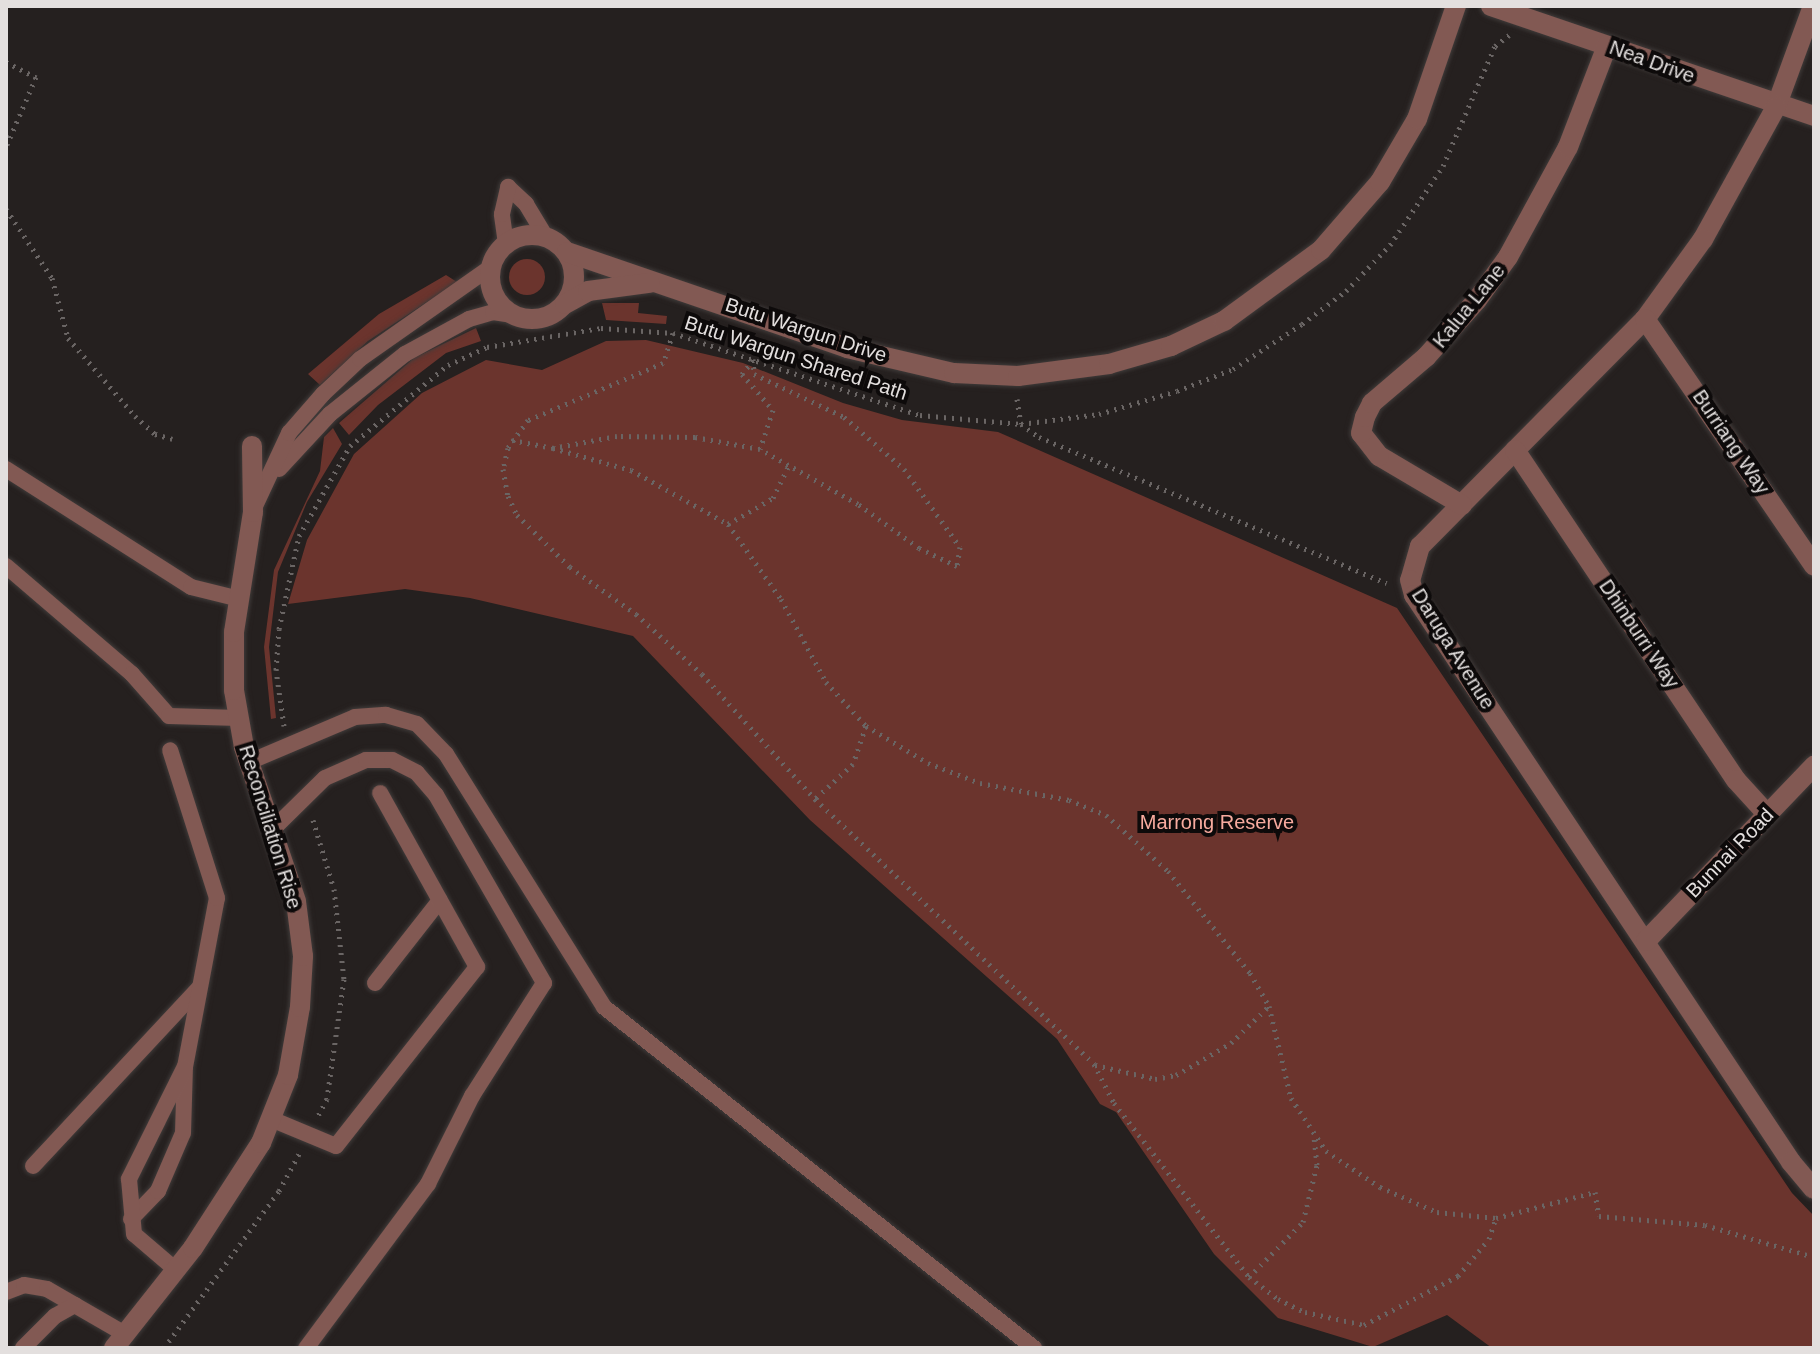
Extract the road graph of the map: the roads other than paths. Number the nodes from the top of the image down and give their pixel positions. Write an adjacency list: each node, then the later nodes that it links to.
1 (1456, 6): 11 (street, Butu Wargun Drive)
2 (1491, 6): 4 (street, Nea Drive)
3 (1813, 6): 5 (street, Daruga Avenue)
4 (1607, 46): 5 (street, Nea Drive); 18 (street, Kalua Lane)
5 (1776, 107): 6 (street, Nea Drive); 14 (street, Daruga Avenue)
6 (1814, 116)
7 (545, 236): 8 (street); 8 (lane); 9 (street, Butu Wargun Drive)
8 (506, 244): 10 (street)
9 (567, 252): 11 (street, Butu Wargun Drive); 12 (street)
10 (491, 267): 13 (street); 19 (lane)
11 (649, 283): 12 (street, Butu Wargun Drive)
12 (565, 304): 13 (street, Butu Wargun Drive)
13 (513, 315): 19 (lane)
14 (1645, 319): 16 (street, Daruga Avenue); 21 (street, Burriang Way)
15 (252, 446): 19 (street, Reconciliation Rise)
16 (1515, 450): 18 (street, Daruga Avenue); 28 (street, Dhinburri Way)
17 (6, 469): 22 (lane)
18 (1462, 505): 31 (street, Daruga Avenue)
19 (253, 512): 22 (street, Reconciliation Rise)
20 (6, 566): 23 (lane)
21 (1814, 566)
22 (239, 599): 23 (street, Reconciliation Rise)
23 (239, 718): 25 (street, Reconciliation Rise)
24 (170, 750): 33 (lane)
25 (249, 762): 29 (street, Reconciliation Rise); 45 (lane)
26 (1814, 766): 28 (street, Bunnai Road)
27 (380, 793): 30 (lane)
28 (1767, 814): 31 (street, Bunnai Road)
29 (272, 830): 35 (street, Reconciliation Rise); 44 (lane)
30 (440, 900): 32 (lane); 35 (lane)
31 (1646, 941): 37 (street, Daruga Avenue)
32 (375, 983)
33 (200, 987): 34 (lane); 36 (lane)
34 (185, 1067): 38 (lane); 38 (lane)
35 (271, 1119): 39 (street, Reconciliation Rise)
36 (33, 1166)
37 (1813, 1187)
38 (131, 1219): 39 (lane)
39 (176, 1270): 42 (street, Reconciliation Rise)
40 (6, 1292): 41 (lane)
41 (75, 1305): 42 (lane); 43 (lane)
42 (121, 1343)
43 (23, 1348)
44 (306, 1348)
45 (1034, 1348)

